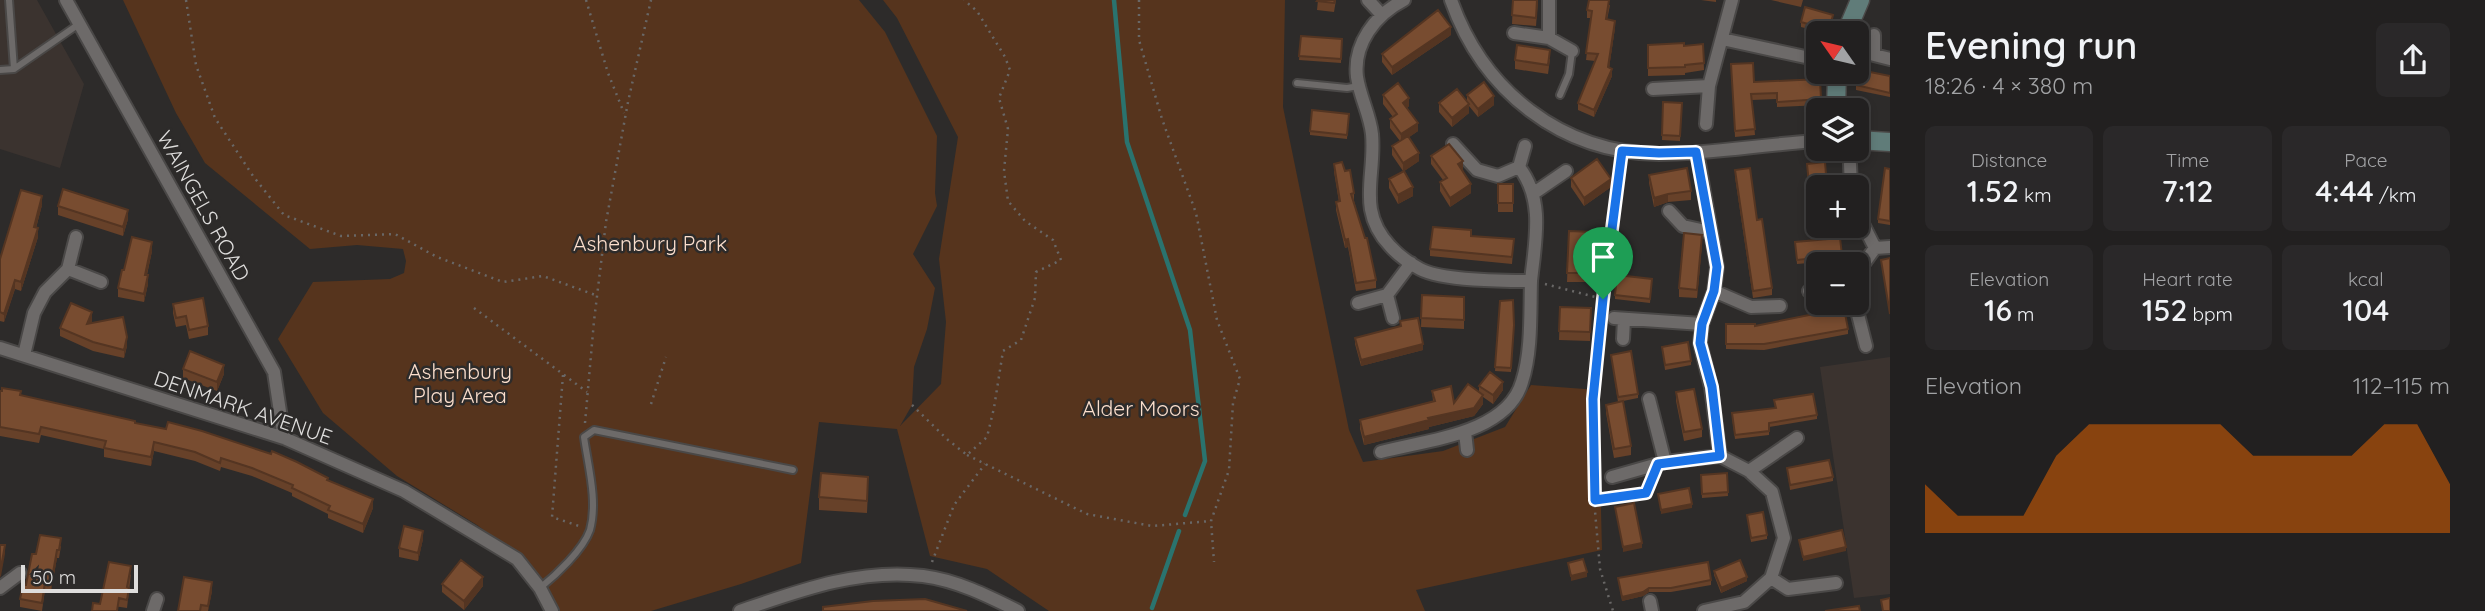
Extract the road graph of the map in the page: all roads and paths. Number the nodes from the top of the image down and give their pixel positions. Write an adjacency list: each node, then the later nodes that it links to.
1 (9, 0): 24 (lane)
2 (66, 0): 16 (street, WAINGELS ROAD)
3 (186, 0): 58 (path)
4 (586, 0): 31 (path)
5 (652, 0): 31 (path)
6 (964, 0): 82 (path)
7 (1139, 0): 90 (path)
8 (1368, 0): 14 (street)
9 (1404, 0): 14 (street)
10 (1451, 0): 38 (street)
11 (1549, 0): 19 (street)
12 (1732, 0): 20 (street)
13 (1860, 0): 15 (street)
14 (1381, 14): 27 (street)
15 (1851, 21)
16 (79, 24): 24 (lane); 78 (street, WAINGELS ROAD)
17 (1514, 33): 19 (street)
18 (1874, 35): 23 (street)
19 (1549, 38): 21 (street)
20 (1721, 39): 22 (street); 28 (street)
21 (1572, 51): 30 (lane)
22 (1806, 57)
23 (1890, 59)
24 (14, 69): 25 (lane)
25 (0, 70)
26 (1297, 83): 27 (lane)
27 (1359, 86): 52 (street)
28 (1709, 86): 29 (street); 32 (street)
29 (1653, 89)
30 (1560, 95)
31 (625, 116): 58 (path)
32 (1706, 124)
33 (1869, 141): 35 (street)
34 (1806, 142): 39 (street)
35 (1890, 142)
36 (1453, 144): 41 (street)
37 (1525, 146): 41 (street)
38 (1622, 151): 39 (street); 59 (path)
39 (1696, 152): 46 (street)
40 (1850, 164): 43 (street)
41 (1519, 167): 44 (street)
42 (1566, 172): 44 (street)
43 (1851, 175)
44 (1534, 193): 54 (street)
45 (1669, 211): 46 (street)
46 (1710, 232): 56 (street)
47 (1869, 236): 50 (street)
48 (76, 237): 53 (street)
49 (1890, 247): 50 (street)
50 (1875, 248): 51 (street)
51 (1869, 256)
52 (1411, 263): 54 (street); 57 (street)
53 (68, 269): 55 (street); 69 (street)
54 (1531, 281): 59 (path); 76 (street)
55 (101, 282)
56 (1714, 291): 61 (street); 65 (street)
57 (1387, 295): 60 (street); 64 (street)
58 (598, 296): 72 (path)
59 (1603, 299): 89 (path)
60 (1358, 303)
61 (1780, 306)
62 (474, 308): 71 (path)
63 (1858, 315): 67 (street)
64 (1393, 318)
65 (1702, 324): 66 (street); 83 (street)
66 (1623, 339)
67 (1866, 346)
68 (0, 348): 69 (street, DENMARK AVENUE)
69 (24, 355): 78 (street, DENMARK AVENUE)
70 (667, 357): 74 (path)
71 (563, 375): 72 (path); 91 (path)
72 (587, 392): 77 (path)
73 (1649, 398): 84 (street)
74 (651, 404)
75 (912, 405): 82 (path)
76 (1465, 432): 80 (street); 81 (street)
77 (584, 437): 86 (lane); 91 (lane)
78 (284, 438): 98 (street, DENMARK AVENUE)
79 (1797, 438): 87 (street)
80 (1467, 450)
81 (1381, 452)
82 (967, 455): 85 (path)
83 (1720, 456): 84 (street); 87 (street)
84 (1661, 463): 88 (street); 89 (path)
85 (985, 464): 90 (path); 94 (path)
86 (793, 470)
87 (1749, 471): 95 (street)
88 (1612, 477)
89 (1595, 500): 103 (path)
90 (1211, 521): 92 (path)
91 (590, 530): 98 (lane)
92 (1214, 562)
93 (20, 573): 97 (street)
94 (926, 576): 101 (street); 102 (street)
95 (1771, 578): 96 (street); 99 (street)
96 (1836, 583)
97 (0, 587)
98 (540, 588): 100 (street, DENMARK AVENUE)
99 (1744, 607): 104 (street)
100 (552, 611)
101 (740, 611)
102 (1018, 611)
103 (1613, 611)
104 (1704, 611)

